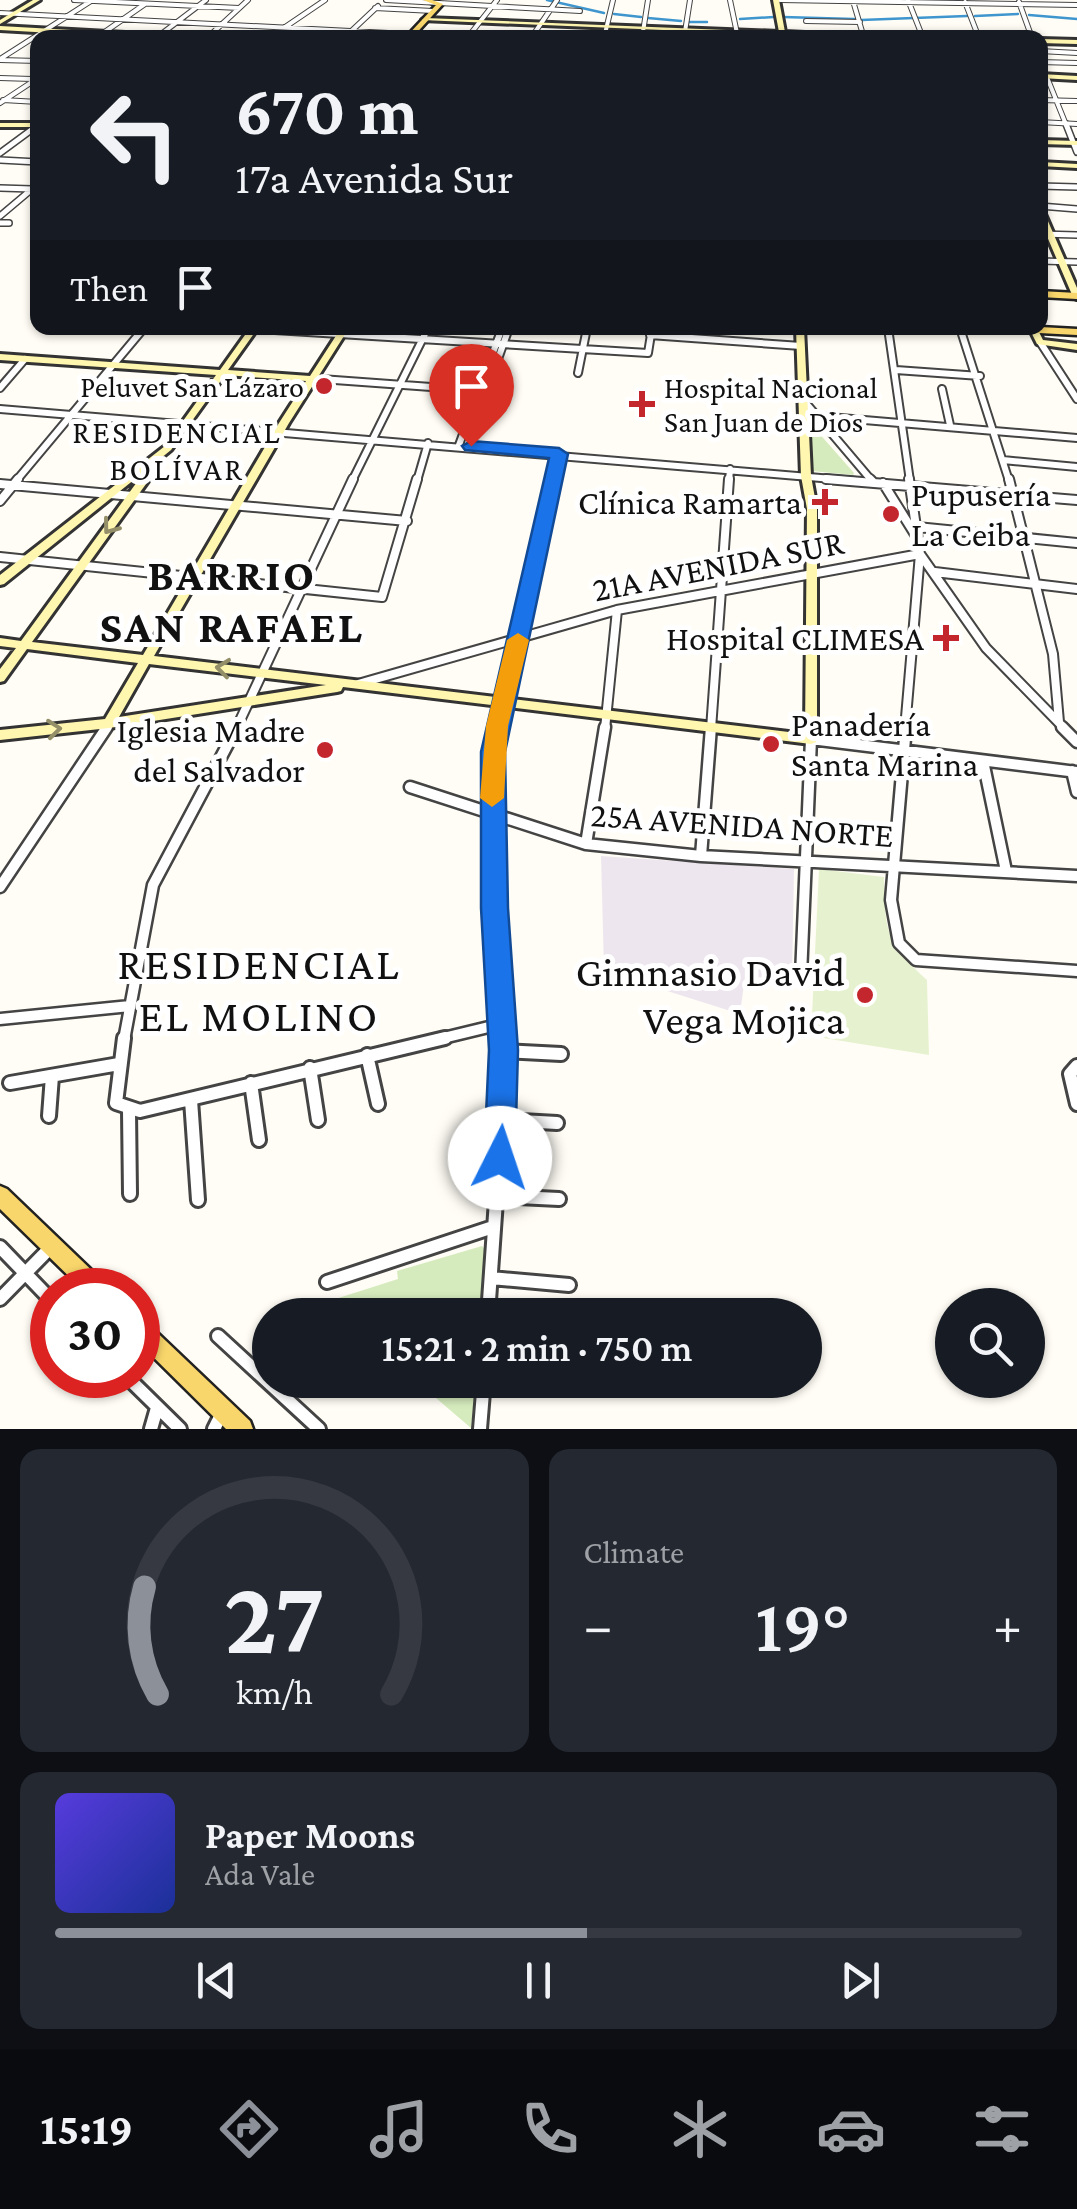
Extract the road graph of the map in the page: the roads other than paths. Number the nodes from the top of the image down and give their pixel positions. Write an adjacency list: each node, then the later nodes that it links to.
1 (37, 0): 33 (street)
2 (74, 0): 3 (street)
3 (93, 0): 19 (street); 34 (street)
4 (206, 0): 24 (street)
5 (248, 0): 26 (street)
6 (324, 0): 43 (street)
7 (384, 0): 20 (street); 27 (street)
8 (426, 0): 20 (main road)
9 (497, 0): 25 (street)
10 (557, 0): 28 (street)
11 (613, 0): 44 (street)
12 (648, 0): 56 (street)
13 (690, 0): 57 (street)
14 (730, 0): 58 (street)
15 (778, 0): 16 (street); 59 (street)
16 (801, 0): 17 (street)
17 (854, 1): 18 (street); 39 (street)
18 (909, 1): 21 (street); 62 (street)
19 (149, 2): 24 (street); 35 (street)
20 (442, 2): 25 (street); 29 (main road)
21 (964, 2): 22 (street); 63 (street)
22 (1019, 2): 23 (street); 64 (street)
23 (1074, 3): 31 (street)
24 (198, 6): 26 (street); 37 (street)
25 (492, 6): 28 (street); 38 (street)
26 (239, 8): 40 (street)
27 (375, 8): 29 (street); 51 (street)
28 (549, 9): 30 (street); 42 (street)
29 (433, 11): 36 (main road)
30 (580, 11)
31 (1077, 12)
32 (0, 13): 33 (street)
33 (15, 14): 34 (street); 41 (street)
34 (68, 16): 35 (street); 46 (street)
35 (124, 18): 37 (street); 47 (street)
36 (425, 20): 38 (street); 52 (main road)
37 (179, 21): 40 (street); 48 (street)
38 (480, 22): 42 (street); 53 (street)
39 (860, 22): 60 (street); 61 (street)
40 (222, 24): 43 (street); 49 (street)
41 (0, 25): 45 (street)
42 (539, 25): 44 (street); 54 (street)
43 (280, 26): 50 (street); 51 (street)
44 (606, 28): 55 (street)
45 (37, 30)
46 (46, 30)
47 (107, 30)
48 (167, 30)
49 (216, 30)
50 (277, 30)
51 (352, 30)
52 (416, 30)
53 (474, 30)
54 (536, 30)
55 (621, 30)
56 (643, 30)
57 (685, 30)
58 (737, 30)
59 (782, 30)
60 (808, 30)
61 (862, 30)
62 (920, 30)
63 (976, 30)
64 (1029, 30)
65 (30, 40): 70 (street)
66 (1048, 41): 67 (street)
67 (1077, 42)
68 (1048, 51): 69 (street)
69 (1077, 52)
70 (0, 59): 71 (street)
71 (30, 61)
72 (1048, 61): 73 (street)
73 (1077, 63)
74 (1048, 77): 76 (street)
75 (0, 78): 77 (street)
76 (1077, 78)
77 (30, 79)
78 (30, 83): 82 (street)
79 (1048, 87): 81 (street)
80 (1048, 100): 81 (street)
81 (1054, 100): 83 (street); 86 (street)
82 (1, 101): 84 (street)
83 (1077, 101)
84 (30, 102)
85 (1048, 122): 86 (street)
86 (1063, 123): 87 (street); 92 (street)
87 (1077, 124)
88 (0, 125): 89 (street)
89 (30, 125)
90 (30, 132): 93 (street)
91 (1048, 143): 92 (street)
92 (1076, 146)
93 (0, 156): 94 (street)
94 (30, 161)
95 (1048, 164): 96 (street)
96 (1077, 166)
97 (1048, 186): 99 (street)
98 (30, 187): 100 (street)
99 (1077, 187)
100 (0, 188)
101 (30, 192): 104 (street)
102 (1077, 208): 103 (street)
103 (1048, 211)
104 (0, 219): 105 (street)
105 (9, 223)
106 (1048, 228): 107 (street)
107 (1051, 234): 108 (street); 110 (street)
108 (1077, 236)
109 (1048, 261): 110 (street)
110 (1063, 262): 111 (street); 113 (street)
111 (1077, 262)
112 (1048, 294): 113 (main road)
113 (1077, 296)
114 (1048, 329): 115 (main road)
115 (1077, 332)
116 (138, 335): 140 (street)
117 (249, 335): 142 (street)
118 (344, 335): 145 (street)
119 (390, 335): 130 (street)
120 (424, 335): 130 (street)
121 (503, 335): 133 (street)
122 (586, 335): 136 (street)
123 (651, 335): 137 (street)
124 (677, 335): 131 (street)
125 (737, 335): 131 (street)
126 (800, 335): 134 (street)
127 (889, 335): 141 (street)
128 (963, 335): 144 (street)
129 (1036, 335): 132 (street)
130 (423, 338): 133 (street); 146 (street)
131 (737, 342): 134 (street)
132 (1040, 342): 135 (street); 150 (street)
133 (500, 344): 136 (street); 149 (street)
134 (801, 346): 151 (street)
135 (1077, 347)
136 (583, 349): 137 (street); 143 (street)
137 (648, 354)
138 (0, 357): 139 (street)
139 (24, 359): 140 (street); 147 (street)
140 (114, 365): 142 (street); 153 (street)
141 (896, 370): 144 (street); 155 (street)
142 (220, 372): 145 (street); 156 (street)
143 (578, 373)
144 (980, 376): 158 (street)
145 (317, 379): 146 (street); 159 (street)
146 (400, 384): 149 (street); 161 (street)
147 (0, 388)
148 (942, 389): 157 (street)
149 (482, 391): 163 (street)
150 (1077, 399)
151 (805, 402): 154 (street); 169 (street)
152 (0, 409): 153 (street)
153 (73, 415): 156 (street); 172 (street)
154 (817, 416): 155 (street); 170 (street)
155 (902, 422): 157 (street); 173 (street)
156 (186, 424): 159 (street); 164 (street)
157 (950, 425): 158 (street)
158 (996, 429): 160 (street); 166 (street)
159 (282, 432): 161 (street); 179 (street)
160 (1077, 438)
161 (371, 439): 162 (street); 180 (street)
162 (428, 443): 163 (street); 181 (street)
163 (463, 446): 165 (street)
164 (168, 448): 174 (street); 176 (street)
165 (559, 454): 168 (street); 200 (street)
166 (1003, 460): 167 (street); 175 (street)
167 (1077, 467)
168 (730, 469): 169 (street); 196 (street)
169 (806, 476): 170 (street); 190 (street)
170 (878, 482): 173 (street); 184 (street)
171 (0, 484): 172 (street)
172 (13, 485): 174 (street); 178 (street)
173 (912, 485): 175 (street); 182 (street)
174 (110, 494): 176 (street); 188 (street)
175 (1012, 494): 177 (street); 183 (street)
176 (133, 496): 179 (street); 189 (street, one-way to 189)
177 (1077, 500)
178 (0, 501)
179 (236, 507): 180 (street); 192 (street)
180 (336, 515): 181 (street); 195 (street)
181 (407, 521): 198 (street)
182 (917, 527): 183 (street); 184 (street)
183 (1022, 537): 185 (street); 194 (street)
184 (920, 542): 186 (street)
185 (1077, 543)
186 (920, 554): 190 (street, 21A AVENIDA SUR); 191 (street); 216 (street)
187 (0, 557): 188 (street)
188 (26, 559): 189 (street); 193 (street)
189 (82, 565): 192 (street); 202 (street)
190 (814, 572): 196 (street, 21A AVENIDA SUR); 214 (street)
191 (936, 572): 194 (street); 210 (street)
192 (193, 577): 195 (street); 203 (street)
193 (0, 581)
194 (1033, 584): 197 (street); 210 (street)
195 (302, 588): 198 (street); 204 (street)
196 (719, 589): 199 (street, 21A AVENIDA SUR); 212 (street)
197 (1077, 589)
198 (382, 597)
199 (617, 610): 200 (street, 21A AVENIDA SUR); 209 (street)
200 (518, 640): 206 (street, 21A AVENIDA SUR); 208 (street)
201 (0, 642): 202 (street)
202 (25, 645): 203 (street); 205 (street)
203 (147, 659): 204 (street, one-way to 203); 211 (street)
204 (263, 673): 206 (street); 207 (street)
205 (0, 678)
206 (354, 685): 207 (street); 208 (street)
207 (251, 700): 211 (street); 229 (street)
208 (502, 704): 209 (street); 221 (street)
209 (607, 715): 212 (street); 222 (street)
210 (1060, 722): 215 (street)
211 (108, 724): 213 (street, one-way to 211); 228 (street)
212 (710, 727): 214 (street); 223 (street)
213 (0, 735)
214 (812, 739): 216 (street); 224 (street)
215 (1077, 742)
216 (902, 751): 217 (street); 225 (street)
217 (983, 761): 218 (street); 226 (street)
218 (1074, 771): 220 (street)
219 (410, 787): 221 (street, 25A AVENIDA NORTE)
220 (1077, 792)
221 (492, 813): 222 (street, 25A AVENIDA NORTE); 234 (street)
222 (586, 844): 223 (street, 25A AVENIDA NORTE)
223 (701, 856): 224 (street, 25A AVENIDA NORTE)
224 (807, 860): 225 (street, 25A AVENIDA NORTE); 231 (street)
225 (892, 864): 226 (street, 25A AVENIDA NORTE); 230 (street)
226 (1006, 871): 227 (street, 25A AVENIDA NORTE)
227 (1077, 876)
228 (0, 888)
229 (150, 896): 232 (street)
230 (1077, 971)
231 (801, 976)
232 (130, 1006): 233 (street); 238 (street)
233 (0, 1020)
234 (502, 1024): 235 (street); 237 (street)
235 (504, 1050): 236 (street); 250 (street)
236 (561, 1054)
237 (367, 1055): 240 (street); 245 (street)
238 (119, 1064): 241 (street); 247 (street)
239 (1077, 1066): 246 (street)
240 (310, 1068): 243 (street); 249 (street)
241 (52, 1076): 242 (street); 248 (street)
242 (10, 1083)
243 (251, 1083): 244 (street); 252 (street)
244 (191, 1100): 247 (street); 257 (street)
245 (378, 1104)
246 (1077, 1104)
247 (130, 1110): 253 (street)
248 (49, 1116)
249 (318, 1120)
250 (503, 1120): 251 (street); 255 (street)
251 (558, 1123)
252 (260, 1140)
253 (130, 1194)
254 (0, 1196): 259 (main road)
255 (496, 1196): 256 (street); 258 (street)
256 (559, 1199)
257 (198, 1200)
258 (492, 1227): 264 (street); 265 (street)
259 (52, 1246): 261 (main road); 262 (street)
260 (0, 1247): 262 (street)
261 (75, 1268)
262 (25, 1273): 263 (street); 267 (street)
263 (30, 1278)
264 (491, 1278): 266 (street); 268 (street)
265 (327, 1282)
266 (569, 1285)
267 (0, 1298)
268 (489, 1298)
269 (218, 1336): 278 (street)
270 (160, 1353): 274 (main road)
271 (147, 1398): 273 (street)
272 (483, 1398): 279 (street)
273 (157, 1408): 275 (street); 276 (street)
274 (219, 1420): 277 (main road)
275 (151, 1429)
276 (180, 1429)
277 (242, 1429)
278 (319, 1429)
279 (480, 1429)

